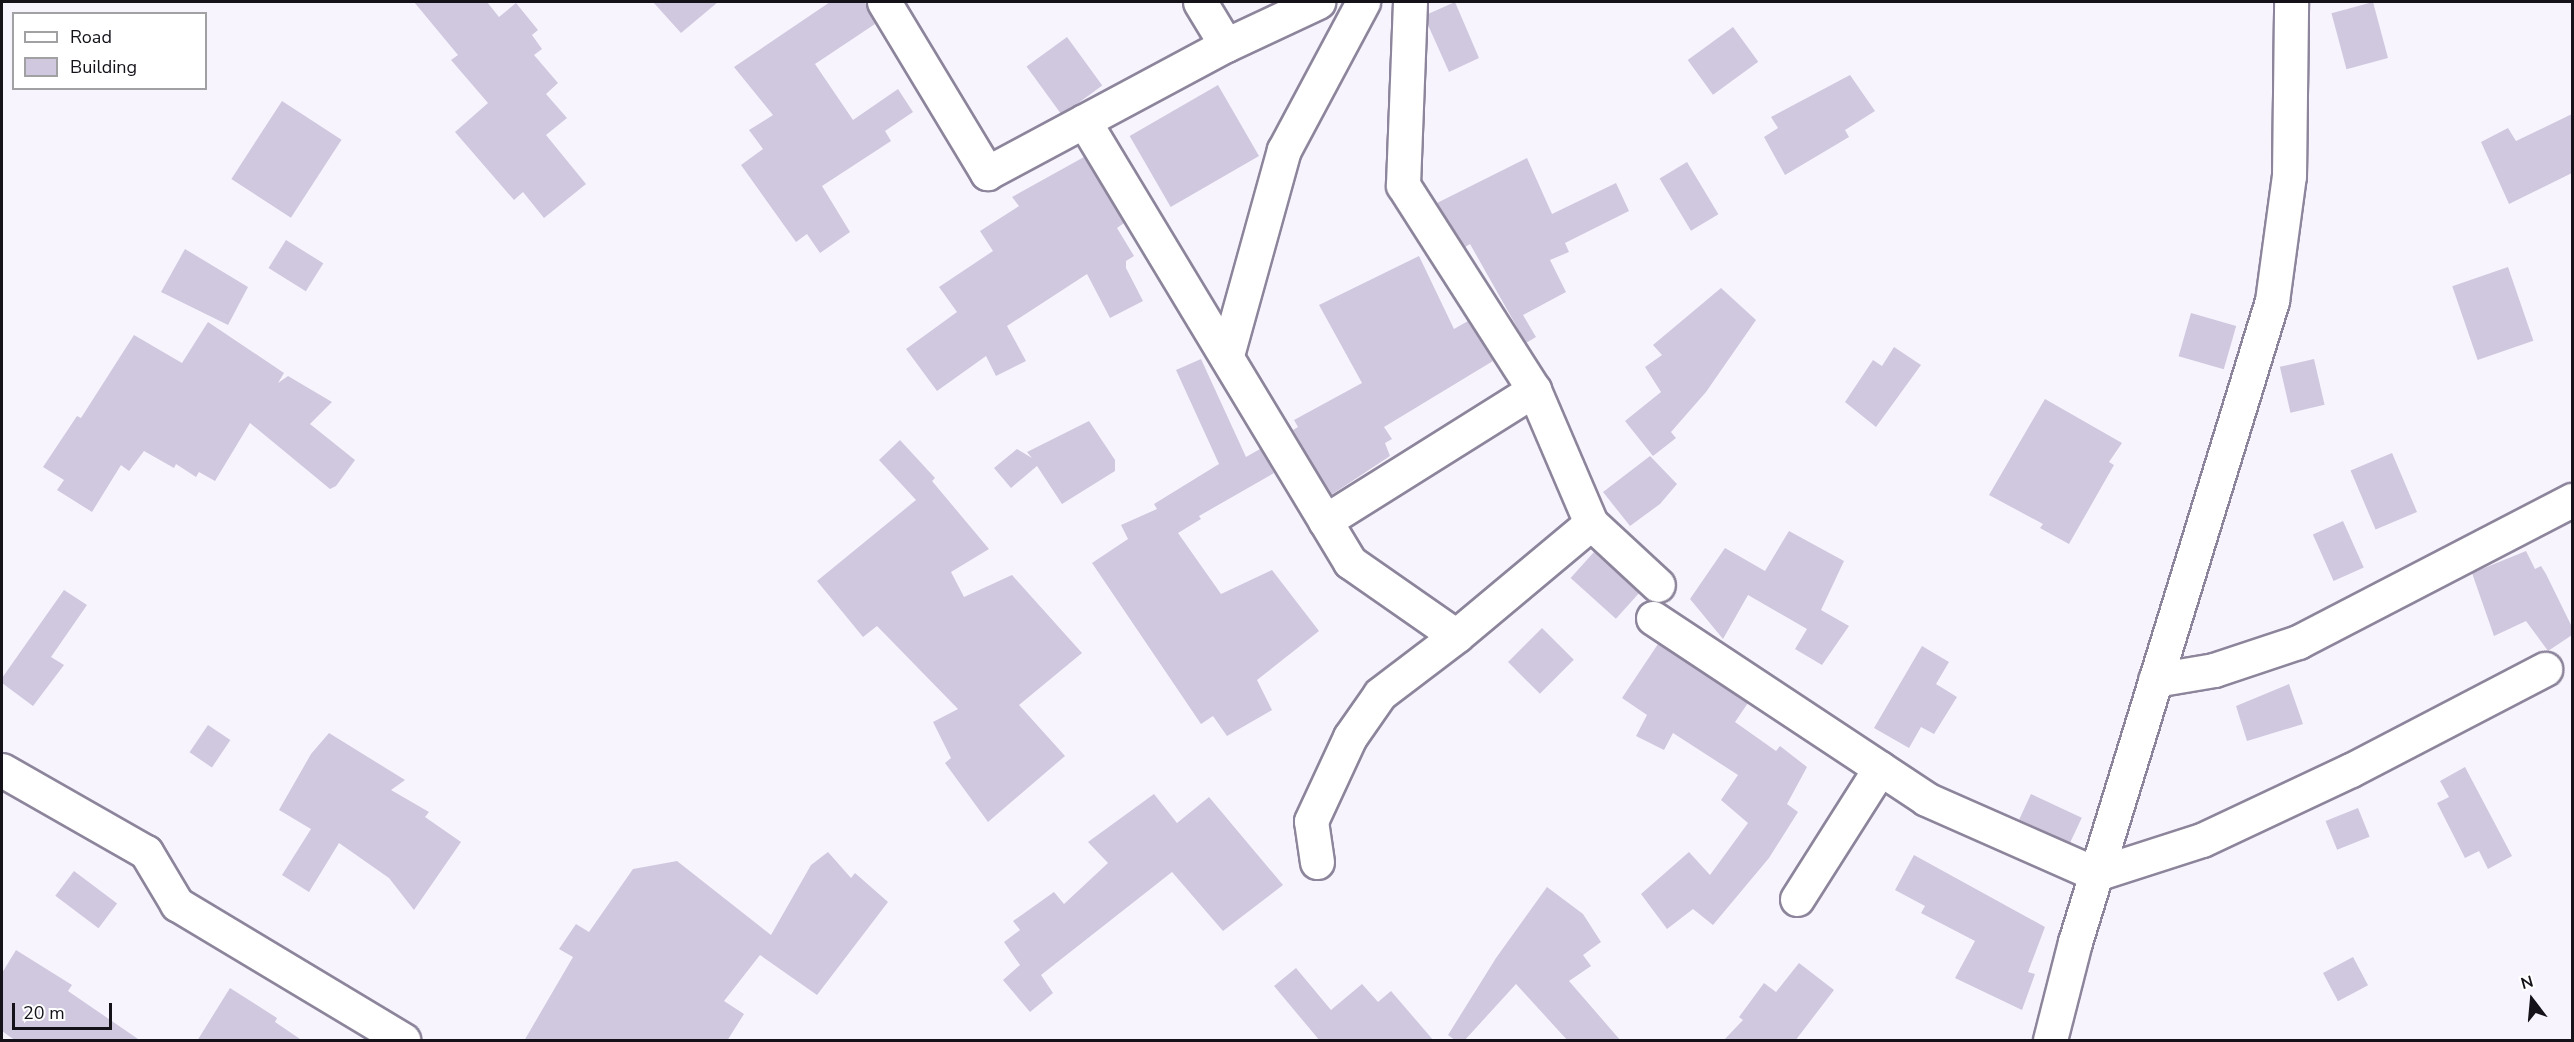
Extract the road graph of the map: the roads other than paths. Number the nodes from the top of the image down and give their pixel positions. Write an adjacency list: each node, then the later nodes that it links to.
1 (884, 2): 8 (street)
2 (1200, 2): 7 (street)
3 (1318, 2): 7 (street)
4 (1364, 2): 9 (street)
5 (1410, 2): 10 (street)
6 (2291, 2): 18 (street)
7 (1226, 45): 8 (street)
8 (1084, 121): 9 (street)
9 (1227, 355): 12 (street)
10 (1534, 390): 12 (street); 13 (street)
11 (2572, 500): 18 (street)
12 (1325, 521): 16 (street)
13 (1591, 523): 14 (street); 16 (street)
14 (1658, 585)
15 (1653, 618): 19 (street)
16 (1456, 636): 21 (street)
17 (2545, 669): 22 (street)
18 (2155, 680): 22 (street)
19 (1880, 768): 22 (street); 23 (street)
20 (2, 770): 24 (street)
21 (1317, 862)
22 (2096, 874): 25 (street)
23 (1797, 899)
24 (403, 1041)
25 (2050, 1041)

